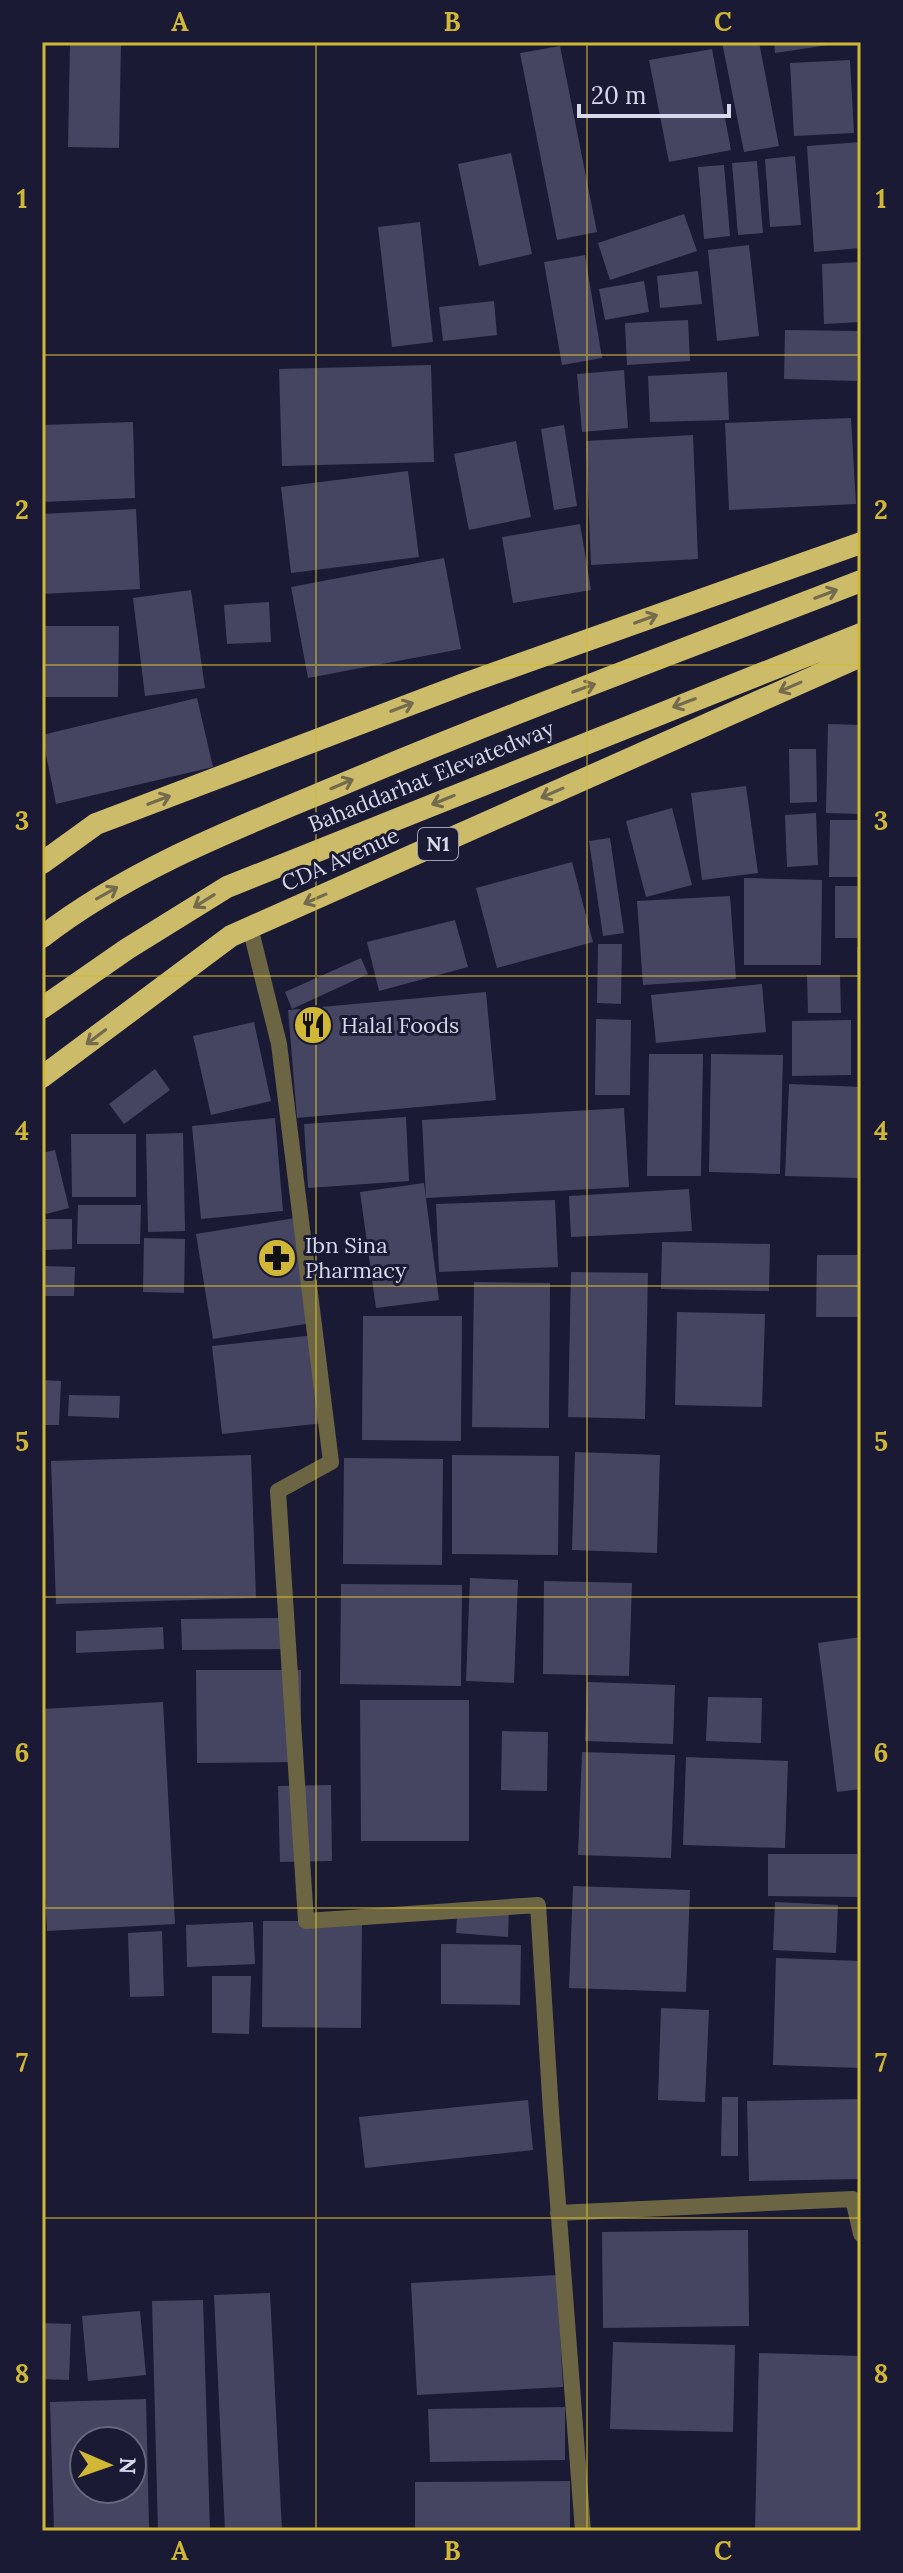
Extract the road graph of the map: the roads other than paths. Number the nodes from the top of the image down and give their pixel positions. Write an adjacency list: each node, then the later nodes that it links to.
1 (861, 543): 5 (highway, one-way to 1)
2 (861, 581): 7 (highway, Bahaddarhat Elevatedway, one-way to 2)
3 (861, 634): 8 (highway, Bahaddarhat Elevatedway / N1, one-way to 8)
4 (861, 656): 6 (highway, CDA Avenue / N1, one-way to 6)
5 (42, 863)
6 (250, 927): 9 (highway, CDA Avenue / N1, one-way to 9); 10 (street)
7 (42, 937)
8 (42, 1008)
9 (42, 1077)
10 (558, 2213): 11 (street); 12 (street)
11 (861, 2234)
12 (583, 2531)

